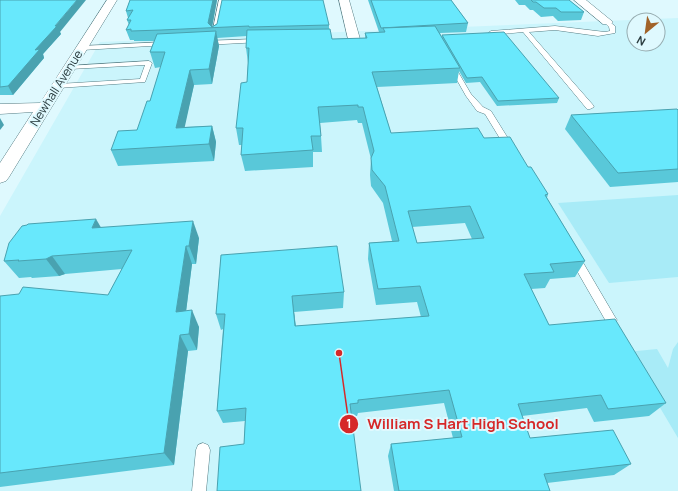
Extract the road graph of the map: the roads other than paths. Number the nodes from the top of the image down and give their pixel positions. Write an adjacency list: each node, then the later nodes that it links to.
1 (112, 0): 13 (street, Newhall Avenue)
2 (222, 0): 7 (lane)
3 (344, 0): 10 (street)
4 (579, 0): 5 (street)
5 (607, 22): 6 (lane)
6 (526, 32): 8 (lane); 18 (lane)
7 (215, 34)
8 (488, 34)
9 (265, 40): 11 (lane)
10 (354, 40)
11 (197, 43)
12 (174, 44): 13 (lane)
13 (82, 48): 15 (street, Newhall Avenue)
14 (447, 57): 20 (lane)
15 (70, 67): 16 (street, Newhall Avenue); 16 (lane)
16 (58, 86): 17 (street, Newhall Avenue)
17 (44, 107): 19 (street); 21 (street, Newhall Avenue)
18 (590, 107)
19 (0, 109)
20 (516, 158)
21 (0, 177)
22 (571, 251): 23 (lane)
23 (611, 320)
24 (203, 450): 25 (lane)
25 (199, 491)

